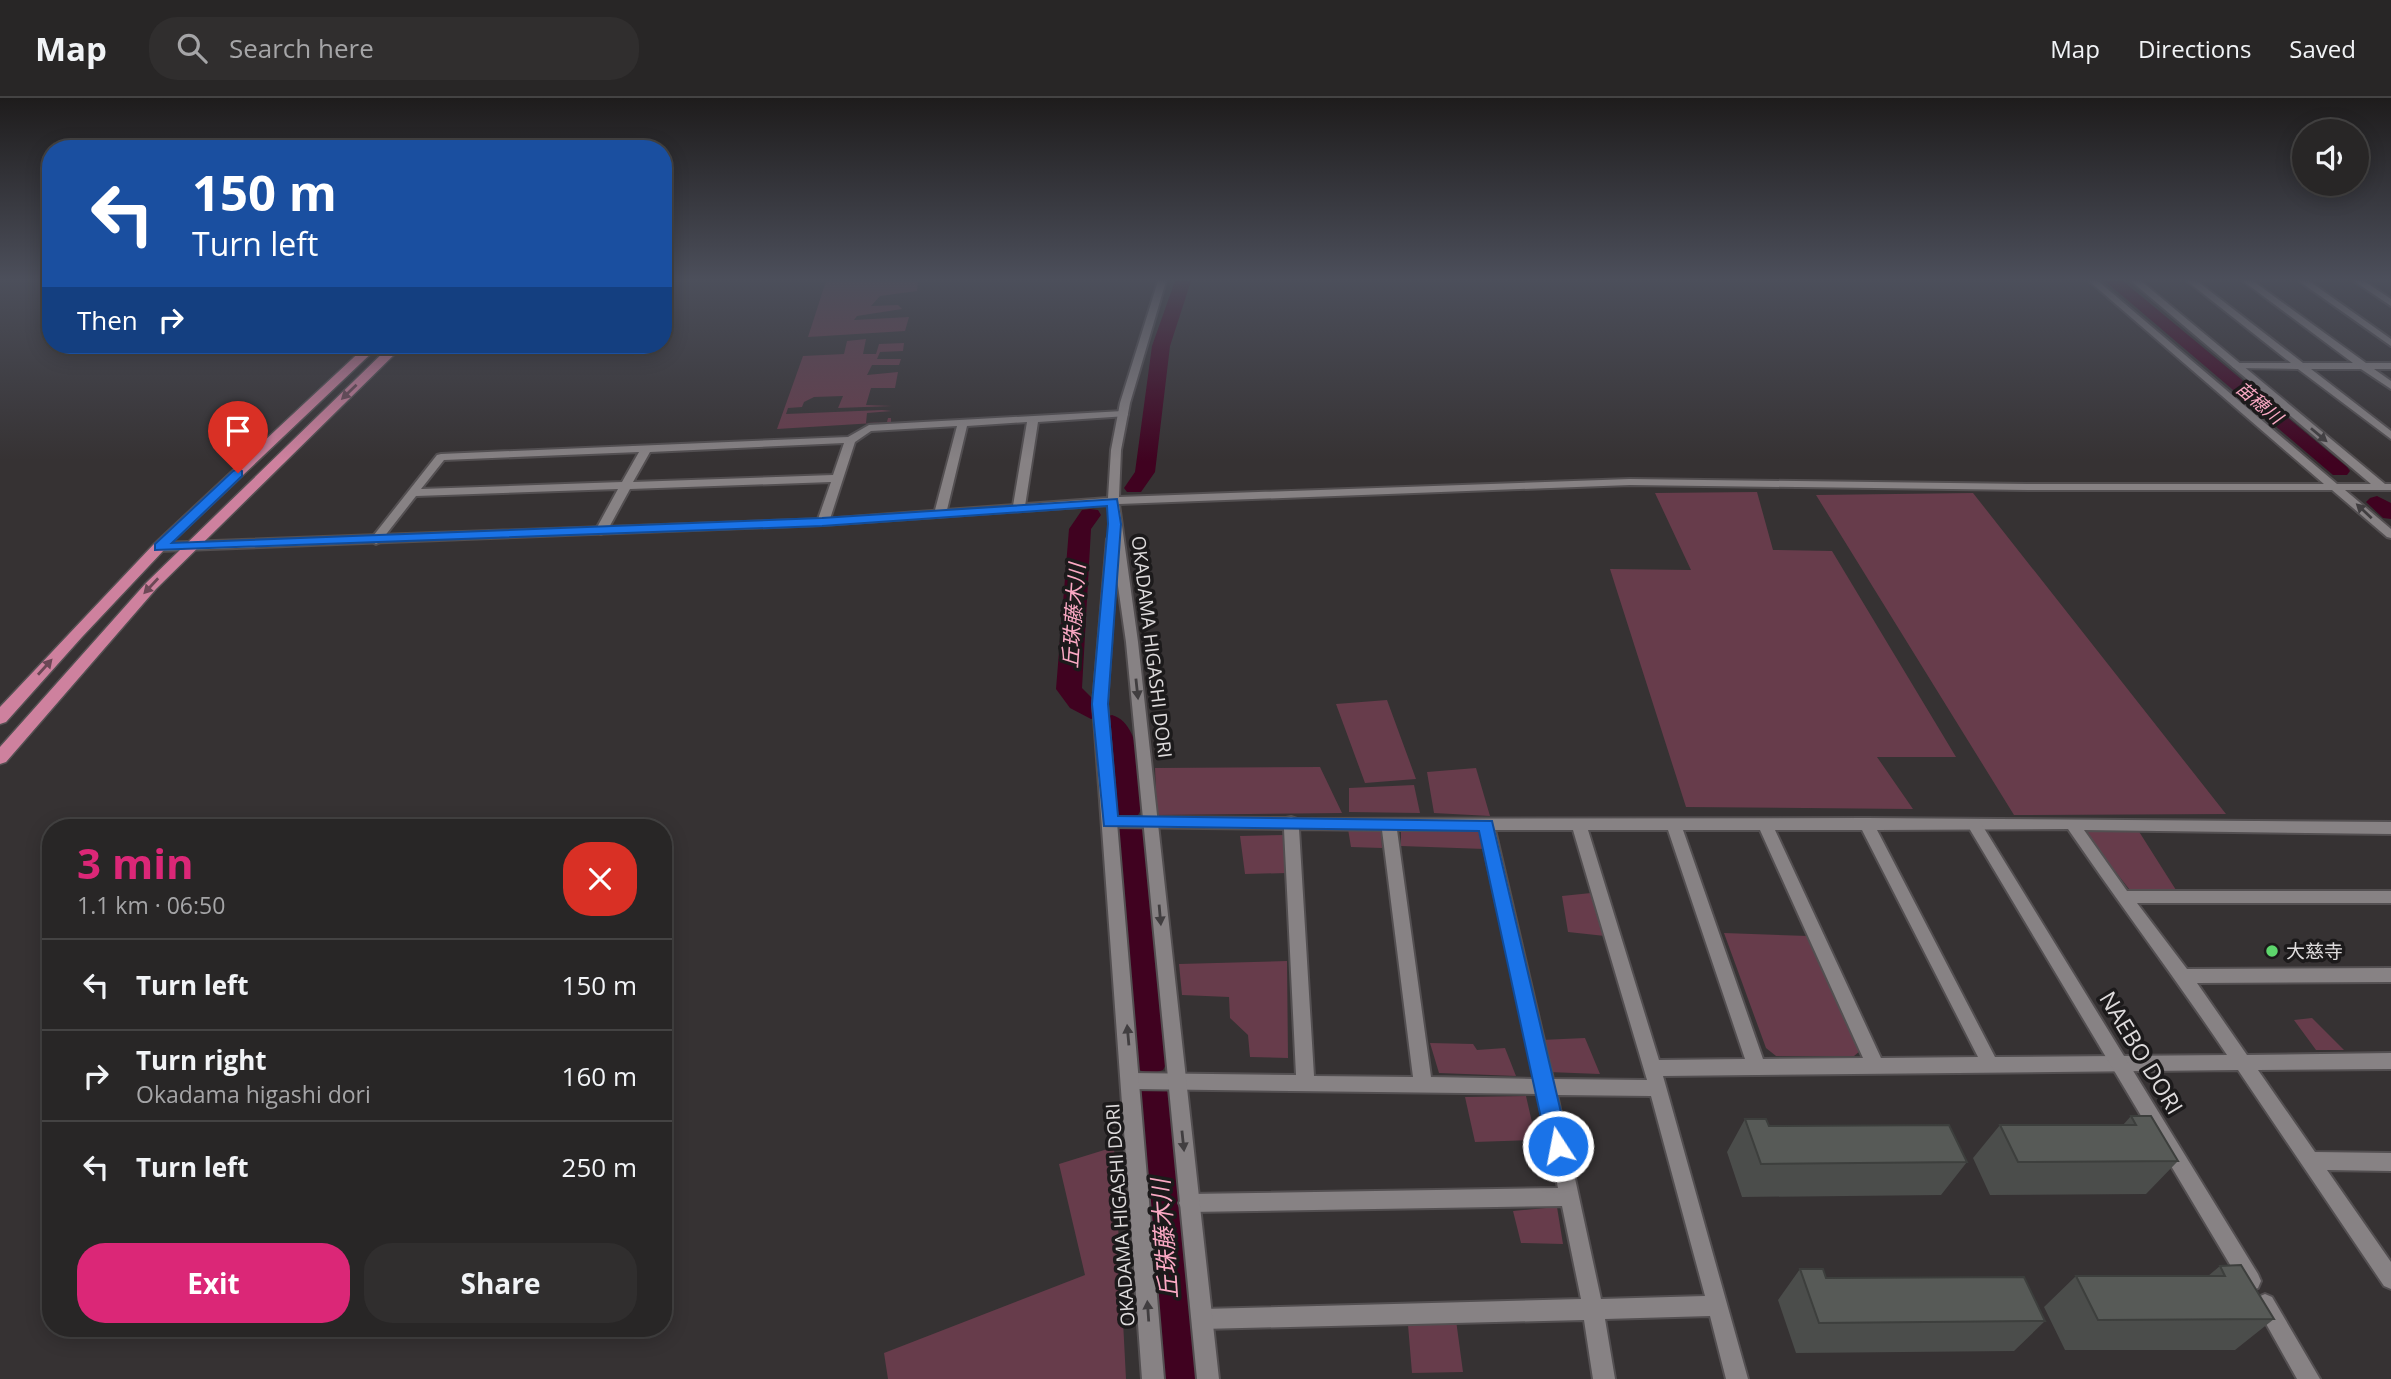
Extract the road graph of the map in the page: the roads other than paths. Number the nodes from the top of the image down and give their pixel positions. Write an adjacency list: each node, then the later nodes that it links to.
1 (1144, 341): 13 (street)
2 (2164, 341): 21 (street)
3 (2207, 341): 8 (street)
4 (2268, 341): 9 (street)
5 (2329, 341): 10 (street)
6 (364, 354): 33 (main road)
7 (389, 354): 34 (main road, one-way to 34)
8 (2237, 366): 9 (street); 22 (street, one-way to 22)
9 (2300, 366): 10 (street); 16 (street)
10 (2364, 366): 11 (street); 12 (street)
11 (2391, 366)
12 (2391, 386)
13 (1123, 414): 14 (street); 25 (street)
14 (1033, 419): 15 (street); 26 (street)
15 (963, 423): 17 (street); 27 (street)
16 (2391, 436)
17 (850, 440): 18 (street); 19 (street)
18 (647, 447): 20 (street); 23 (street)
19 (837, 478): 20 (street); 28 (street)
20 (626, 485): 23 (street); 30 (street)
21 (2337, 487): 22 (street); 25 (street); 31 (street, one-way to 21)
22 (2386, 487): 24 (street)
23 (413, 493): 32 (street)
24 (2391, 495)
25 (1113, 501): 26 (street); 29 (street)
26 (1019, 506): 27 (street)
27 (940, 514): 28 (street)
28 (822, 522): 30 (street)
29 (1115, 524): 37 (street, OKADAMA HIGASHI DORI, one-way to 37); 38 (street, OKADAMA HIGASHI DORI)
30 (601, 531): 32 (street)
31 (2391, 535)
32 (376, 540): 34 (street)
33 (159, 547): 34 (street); 35 (main road, one-way to 33)
34 (189, 547): 36 (main road, one-way to 36)
35 (0, 718)
36 (0, 758)
37 (1151, 821): 38 (street); 39 (street); 61 (street, OKADAMA HIGASHI DORI, one-way to 61)
38 (1110, 822): 60 (street, OKADAMA HIGASHI DORI, one-way to 38)
39 (1291, 822): 44 (street); 62 (street)
40 (1866, 823): 41 (street); 42 (street); 56 (street)
41 (1765, 824): 47 (street); 57 (street)
42 (1974, 824): 43 (street); 55 (street, NAEBO DORI)
43 (2072, 824): 48 (street); 49 (street)
44 (1389, 825): 45 (street); 63 (street)
45 (1486, 825): 46 (street); 64 (street)
46 (1579, 825): 47 (street); 58 (street)
47 (1674, 825): 59 (street)
48 (2391, 828)
49 (2123, 897): 50 (street); 52 (street)
50 (2391, 897)
51 (2391, 975): 52 (street)
52 (2183, 976): 53 (street)
53 (2242, 1061): 54 (street); 55 (street); 66 (street)
54 (2391, 1061)
55 (2119, 1063): 56 (street); 78 (street, NAEBO DORI)
56 (1991, 1066): 57 (street)
57 (1876, 1067): 59 (street)
58 (1651, 1068): 59 (street); 65 (street)
59 (1757, 1068)
60 (1131, 1082): 61 (street); 74 (street, OKADAMA HIGASHI DORI, one-way to 60)
61 (1176, 1082): 62 (street); 69 (street, OKADAMA HIGASHI DORI, one-way to 69)
62 (1305, 1082): 63 (street)
63 (1423, 1083): 64 (street)
64 (1546, 1086): 65 (street); 68 (street)
65 (1656, 1088): 71 (street)
66 (2311, 1161): 67 (street); 70 (street)
67 (2391, 1162)
68 (1568, 1197): 69 (street); 72 (street)
69 (1189, 1203): 73 (street, OKADAMA HIGASHI DORI)
70 (2390, 1275)
71 (1717, 1306): 72 (street); 77 (street)
72 (1593, 1310): 73 (street); 76 (street)
73 (1202, 1319): 75 (street, OKADAMA HIGASHI DORI)
74 (1153, 1379)
75 (1208, 1379)
76 (1604, 1379)
77 (1737, 1379)
78 (2309, 1379)

